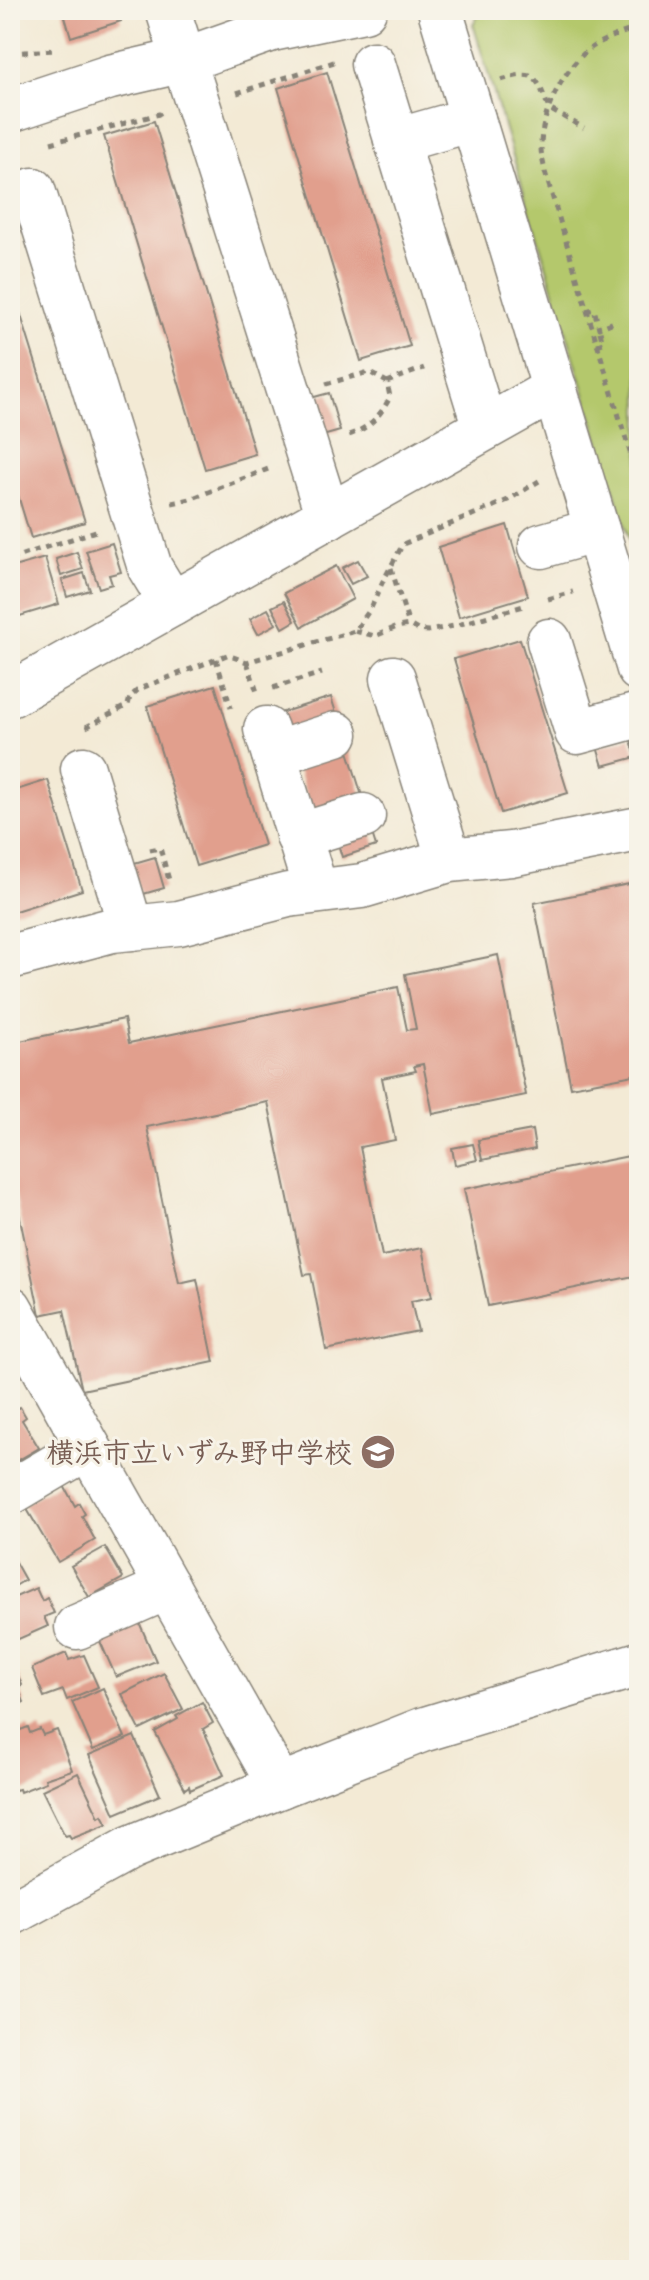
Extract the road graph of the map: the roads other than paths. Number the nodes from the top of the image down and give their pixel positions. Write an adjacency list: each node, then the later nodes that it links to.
1 (168, 10): 4 (street)
2 (364, 10): 4 (street)
3 (440, 10): 6 (street)
4 (184, 60): 7 (street); 12 (street)
5 (354, 63): 8 (street)
6 (468, 105): 8 (street); 10 (street)
7 (10, 110)
8 (396, 141): 11 (street)
9 (33, 190): 15 (street)
10 (555, 389): 11 (street); 13 (street)
11 (485, 428): 12 (street)
12 (328, 517): 15 (street)
13 (597, 530): 14 (street); 17 (street)
14 (541, 546)
15 (172, 604): 19 (street)
16 (545, 621): 20 (street)
17 (639, 669)
18 (393, 678): 26 (street)
19 (10, 695)
20 (639, 715)
21 (336, 734): 25 (street)
22 (82, 749): 28 (street)
23 (363, 816): 25 (street)
24 (639, 829): 26 (street)
25 (298, 836): 27 (street)
26 (449, 860): 27 (street)
27 (316, 891): 28 (street)
28 (131, 928): 29 (street)
29 (10, 957)
30 (10, 1308): 31 (street)
31 (88, 1447): 32 (street); 33 (street)
32 (10, 1493)
33 (168, 1587): 34 (street); 36 (street)
34 (77, 1627)
35 (639, 1664): 36 (street)
36 (280, 1786): 37 (street)
37 (10, 1914)

